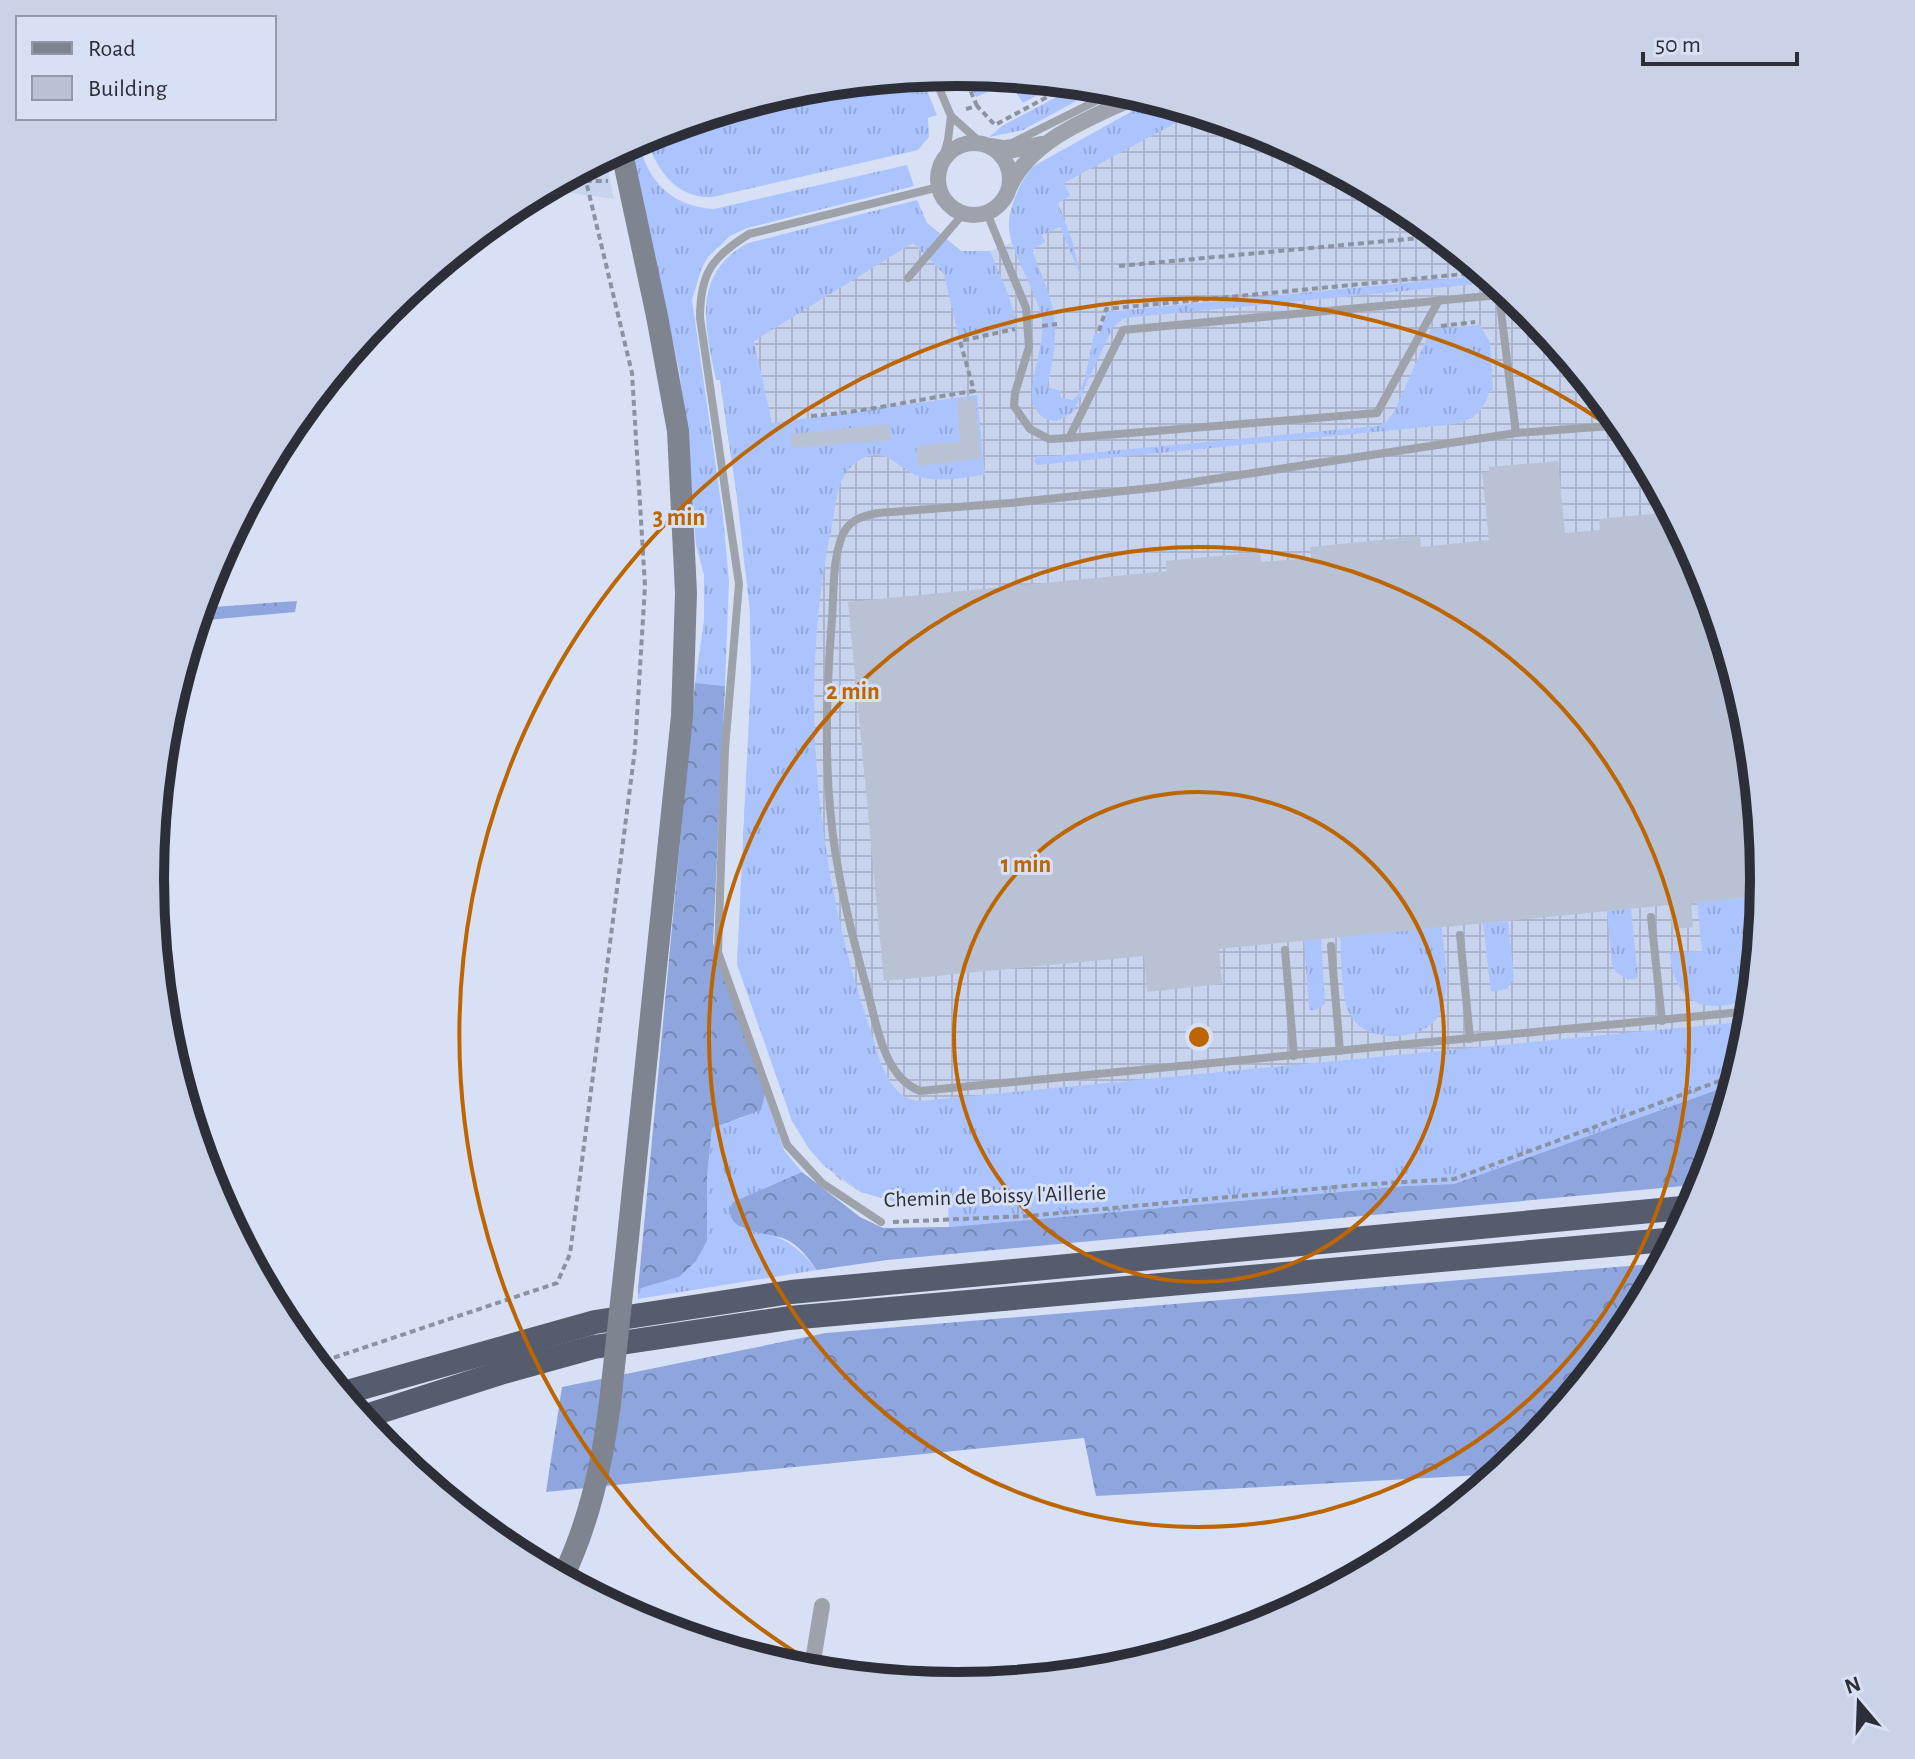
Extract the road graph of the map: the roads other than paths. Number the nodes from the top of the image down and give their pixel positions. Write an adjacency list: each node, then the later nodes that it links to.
1 (938, 87): 4 (lane)
2 (1100, 99): 6 (lane)
3 (1122, 103): 5 (street)
4 (951, 116): 6 (lane); 8 (lane)
5 (1047, 142): 6 (street); 9 (street)
6 (985, 145): 8 (street); 9 (street)
7 (623, 160): 34 (main road, bridge)
8 (941, 164): 10 (street)
9 (1010, 186): 11 (street)
10 (939, 187): 12 (street); 30 (lane, Chemin de Boissy l'Aillerie)
11 (987, 213): 12 (street); 19 (lane)
12 (963, 214): 13 (lane)
13 (908, 278)
14 (1494, 295): 15 (lane)
15 (1439, 300): 19 (lane); 19 (lane)
16 (1500, 300): 18 (lane)
17 (1608, 426): 18 (lane)
18 (1516, 433): 28 (lane)
19 (1069, 438)
20 (1651, 917): 25 (lane)
21 (1460, 935): 26 (lane)
22 (1331, 946): 27 (lane)
23 (1285, 950): 28 (lane)
24 (1739, 1012): 25 (lane)
25 (1662, 1021): 26 (lane)
26 (1470, 1039): 27 (lane)
27 (1340, 1051): 28 (lane)
28 (1294, 1056)
29 (1679, 1208): 32 (highway)
30 (881, 1222)
31 (1664, 1240): 33 (highway)
32 (351, 1391)
33 (371, 1414)
34 (566, 1570)
35 (822, 1606): 36 (street)
36 (813, 1660)

